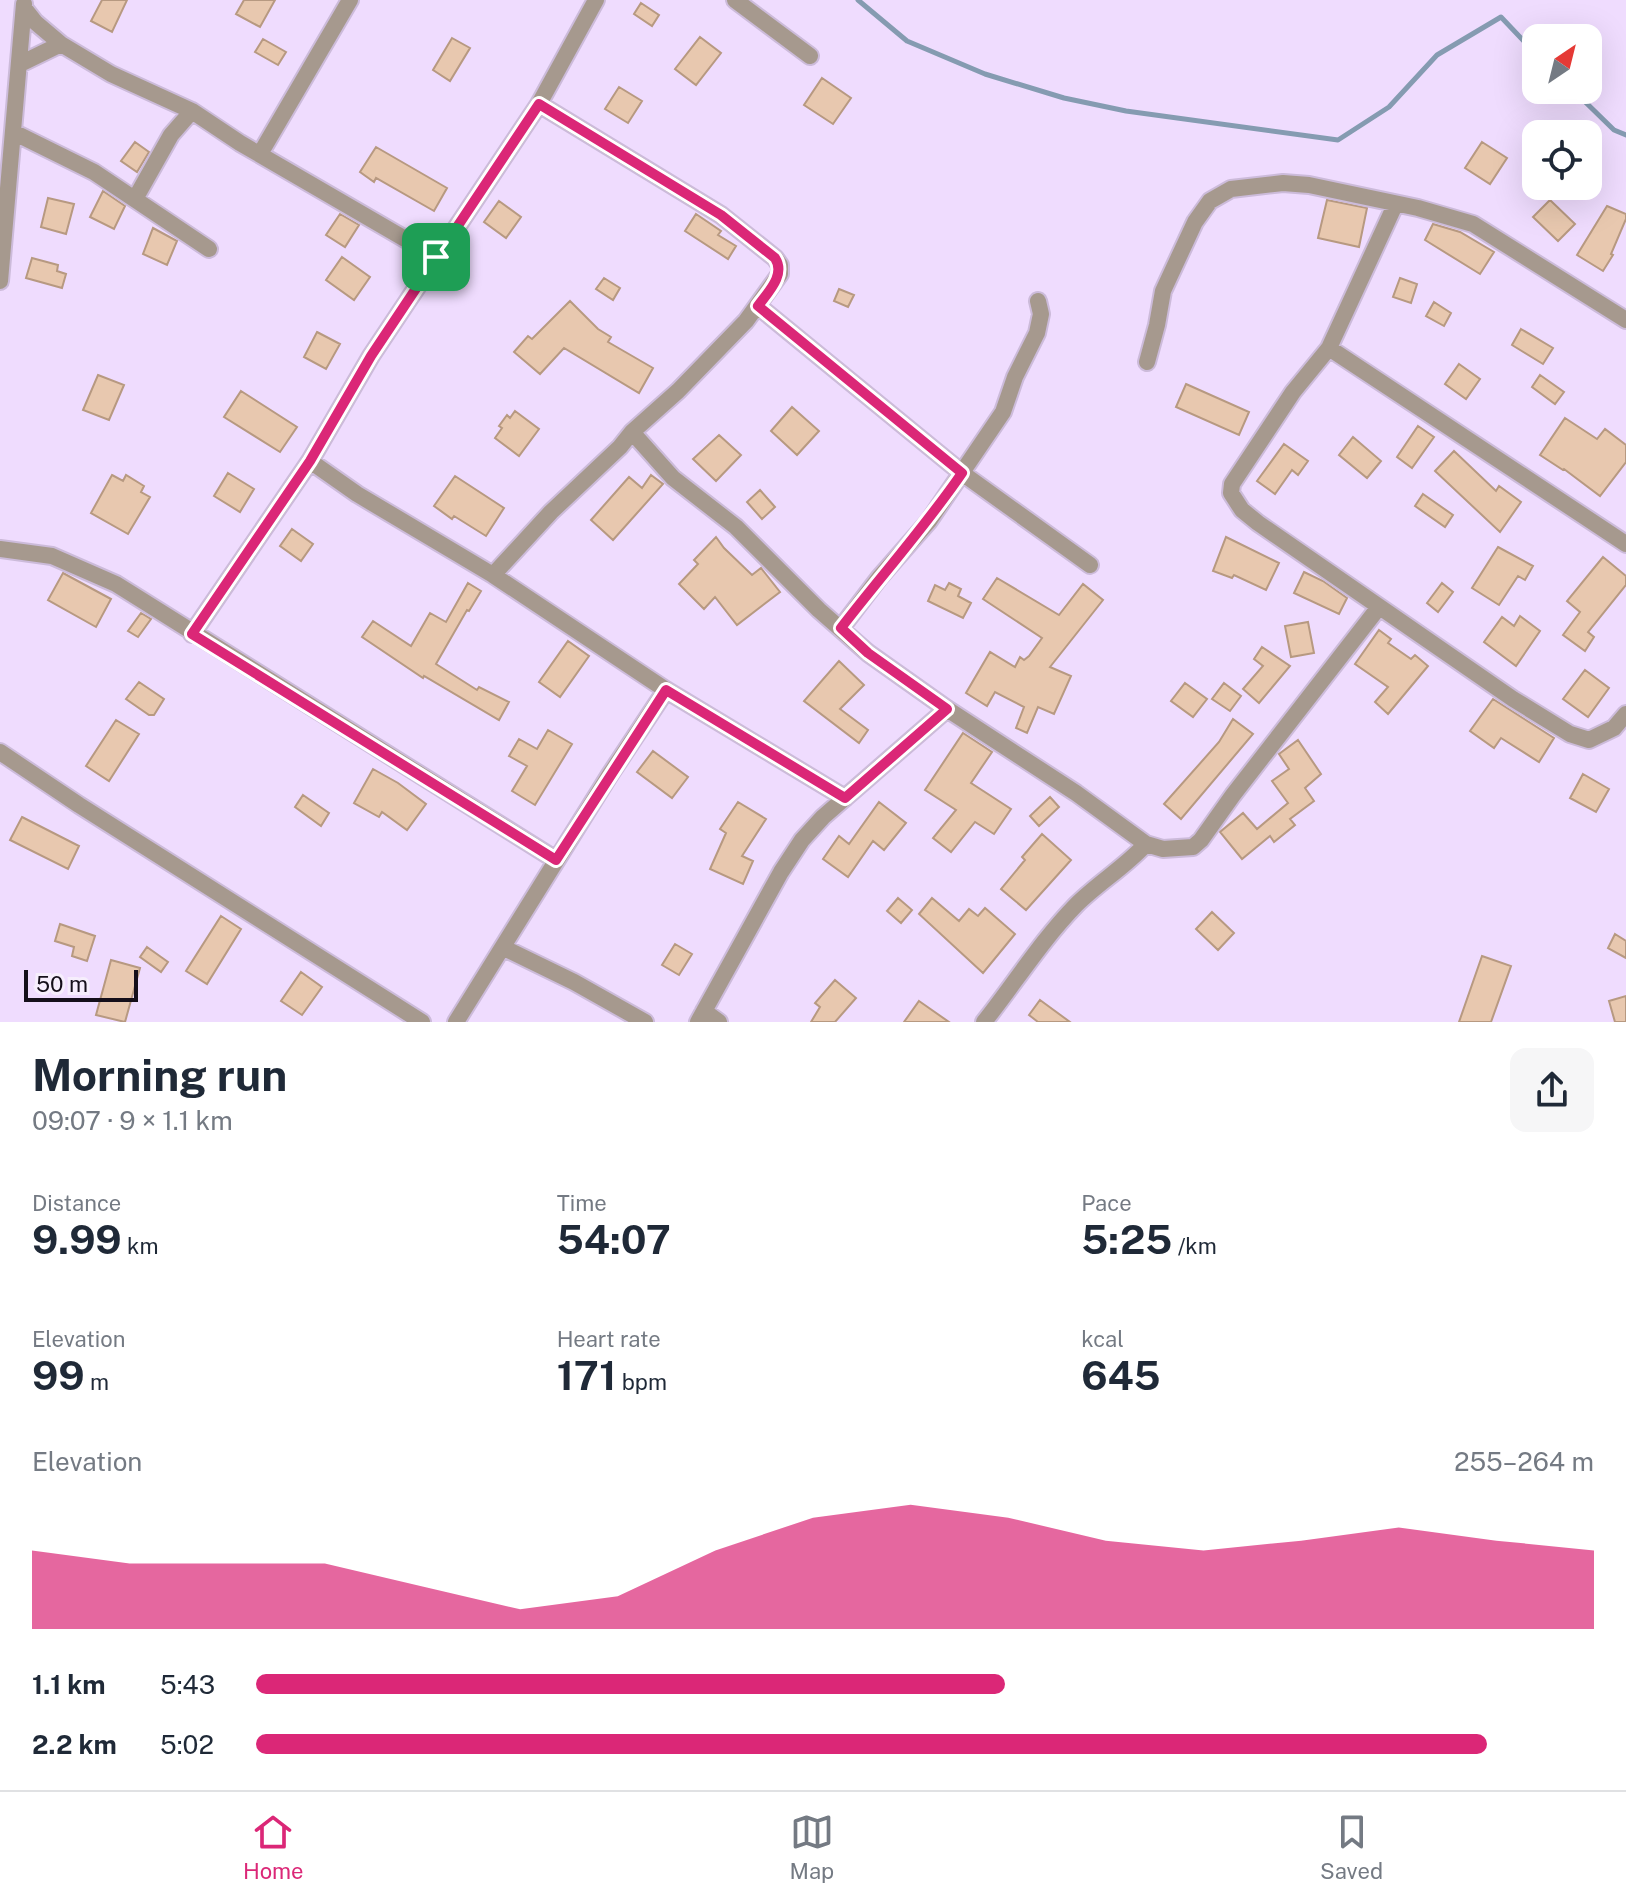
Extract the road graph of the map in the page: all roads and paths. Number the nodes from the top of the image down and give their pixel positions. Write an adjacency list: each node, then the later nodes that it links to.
1 (350, 0): 11 (street)
2 (596, 0): 8 (street)
3 (735, 0): 6 (street)
4 (24, 4): 5 (street); 7 (street)
5 (61, 44): 7 (street); 9 (street)
6 (810, 56)
7 (20, 64): 10 (street)
8 (539, 104): 15 (street); 18 (street)
9 (192, 111): 11 (street); 12 (street)
10 (15, 133): 12 (street); 16 (street)
11 (260, 154): 15 (street)
12 (135, 199): 14 (street)
13 (1395, 205): 19 (street); 20 (street); 21 (street)
14 (209, 249)
15 (436, 257): 23 (street)
16 (0, 281)
17 (1038, 301): 24 (street)
18 (758, 306): 22 (street); 24 (street)
19 (1626, 320)
20 (1329, 348): 25 (street); 29 (street)
21 (1147, 362)
22 (632, 432): 28 (street); 30 (street)
23 (310, 461): 28 (street); 31 (street)
24 (962, 473): 27 (street); 30 (street)
25 (1626, 544)
26 (0, 549): 31 (street)
27 (1090, 565)
28 (493, 575): 32 (street)
29 (1379, 607): 34 (street); 37 (street)
30 (841, 628): 33 (street)
31 (192, 634): 38 (street)
32 (666, 690): 36 (street); 38 (street)
33 (947, 709): 36 (street); 37 (street)
34 (1626, 714)
35 (0, 752): 41 (street)
36 (845, 798): 40 (street)
37 (1146, 844): 45 (street)
38 (556, 860): 39 (street)
39 (504, 948): 42 (street); 43 (street)
40 (701, 1017): 44 (street)
41 (422, 1022)
42 (456, 1022)
43 (645, 1022)
44 (719, 1022)
45 (984, 1022)

